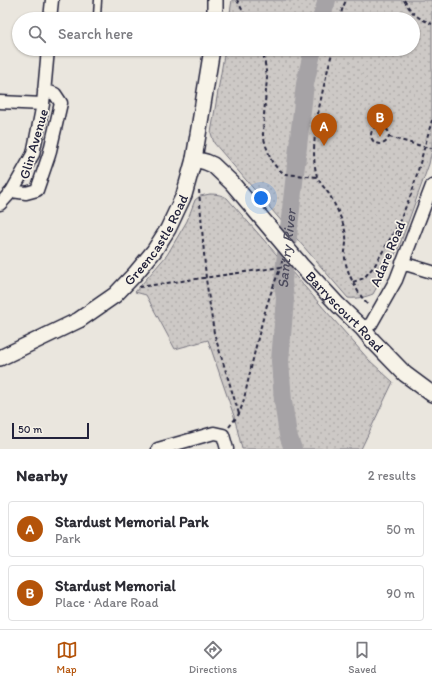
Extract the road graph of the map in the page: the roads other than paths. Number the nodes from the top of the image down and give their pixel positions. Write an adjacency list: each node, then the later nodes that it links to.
1 (52, 0): 4 (street)
2 (98, 0): 5 (lane)
3 (214, 0): 6 (street)
4 (51, 12)
5 (97, 12)
6 (215, 12)
7 (47, 56): 9 (street, Glin Avenue)
8 (211, 56): 12 (street, Greencastle Road)
9 (44, 90): 11 (street, Glin Avenue); 14 (street, Glin Avenue)
10 (0, 102): 11 (street)
11 (43, 104): 14 (street, Glin Avenue)
12 (194, 159): 18 (street, Barryscourt Road); 19 (street, Greencastle Road)
13 (432, 186): 16 (street, Adare Road)
14 (12, 191): 15 (street, Glin Avenue)
15 (0, 204)
16 (402, 264): 17 (street); 18 (street, Adare Road)
17 (432, 272)
18 (362, 328): 20 (street, Barryscourt Road)
19 (0, 358)
20 (432, 394)
21 (158, 449): 22 (street)
22 (227, 449)

